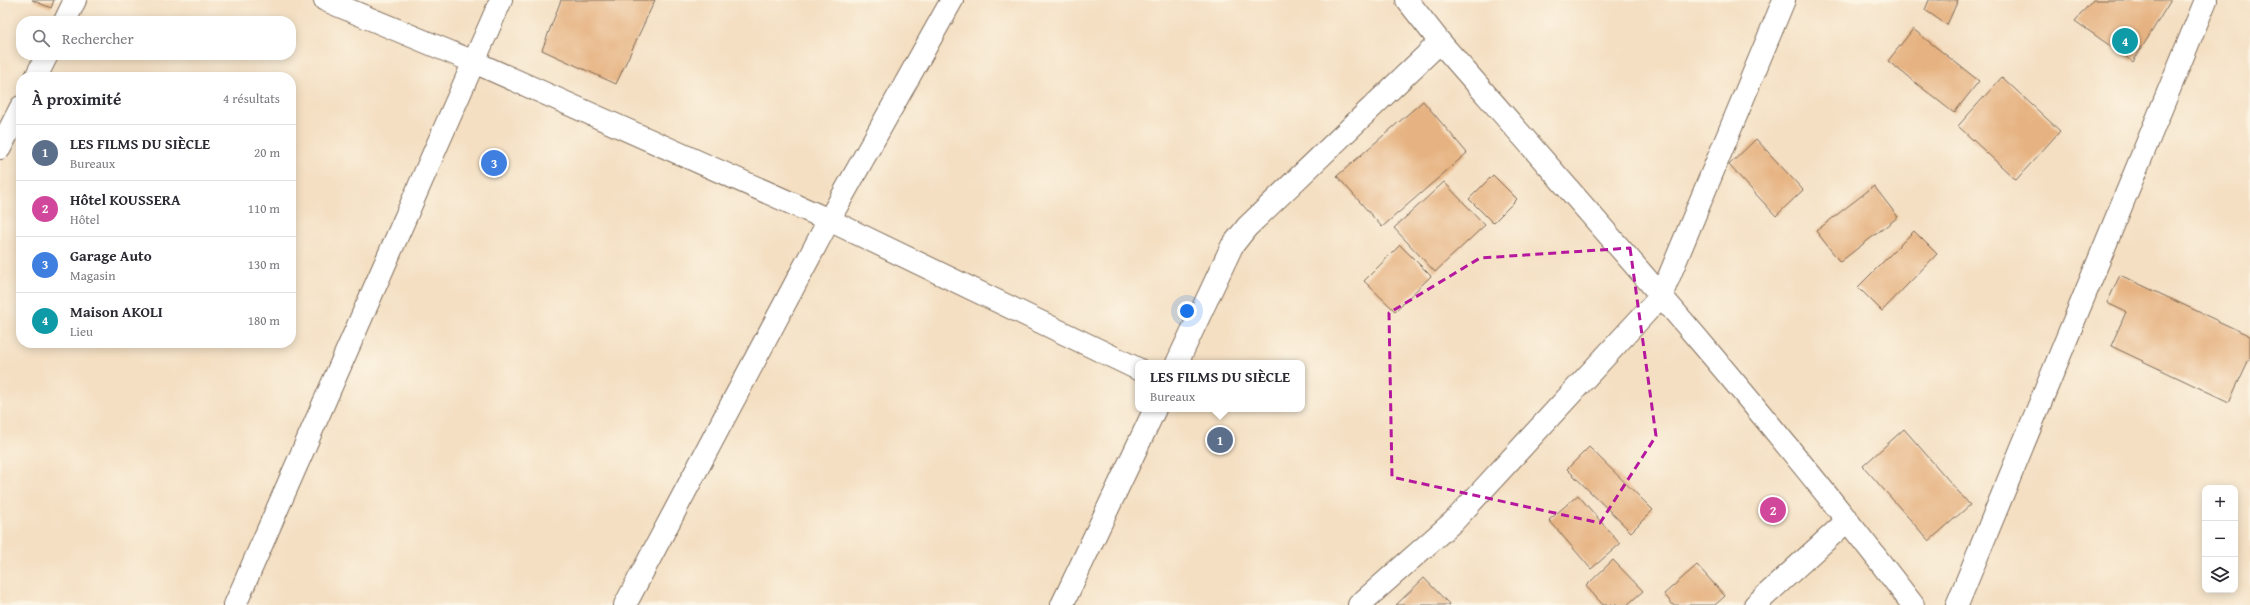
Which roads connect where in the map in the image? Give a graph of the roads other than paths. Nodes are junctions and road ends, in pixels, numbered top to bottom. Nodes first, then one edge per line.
1 (75, 0) edge
2 (325, 0) edge
3 (501, 0) edge
4 (952, 0) edge
5 (1407, 0) edge
6 (1784, 0) edge
7 (2206, 0) edge
8 (67, 16) edge
9 (1440, 42) junction
10 (44, 60) edge
11 (474, 62) junction
12 (38, 72) edge
13 (16, 117) edge
14 (0, 148) edge
15 (829, 220) junction
16 (1661, 296) junction
17 (1178, 360) edge
18 (1135, 368) edge
19 (1154, 412) edge
20 (1848, 520) junction
21 (235, 605) edge
22 (625, 605) edge
23 (1062, 605) edge
24 (1359, 605) edge
25 (1755, 605) edge
26 (1912, 605) edge
27 (1957, 605) edge

1 - 8 street
2 - 11 street
3 - 11 street
4 - 15 street
5 - 9 street
6 - 16 street
7 - 27 street
9 - 16 street
9 - 17 street
10 - 12 street
11 - 15 street
11 - 21 street
13 - 14 street
15 - 18 street
15 - 22 street
16 - 20 street
16 - 24 street
19 - 23 street
20 - 25 street
20 - 26 street

